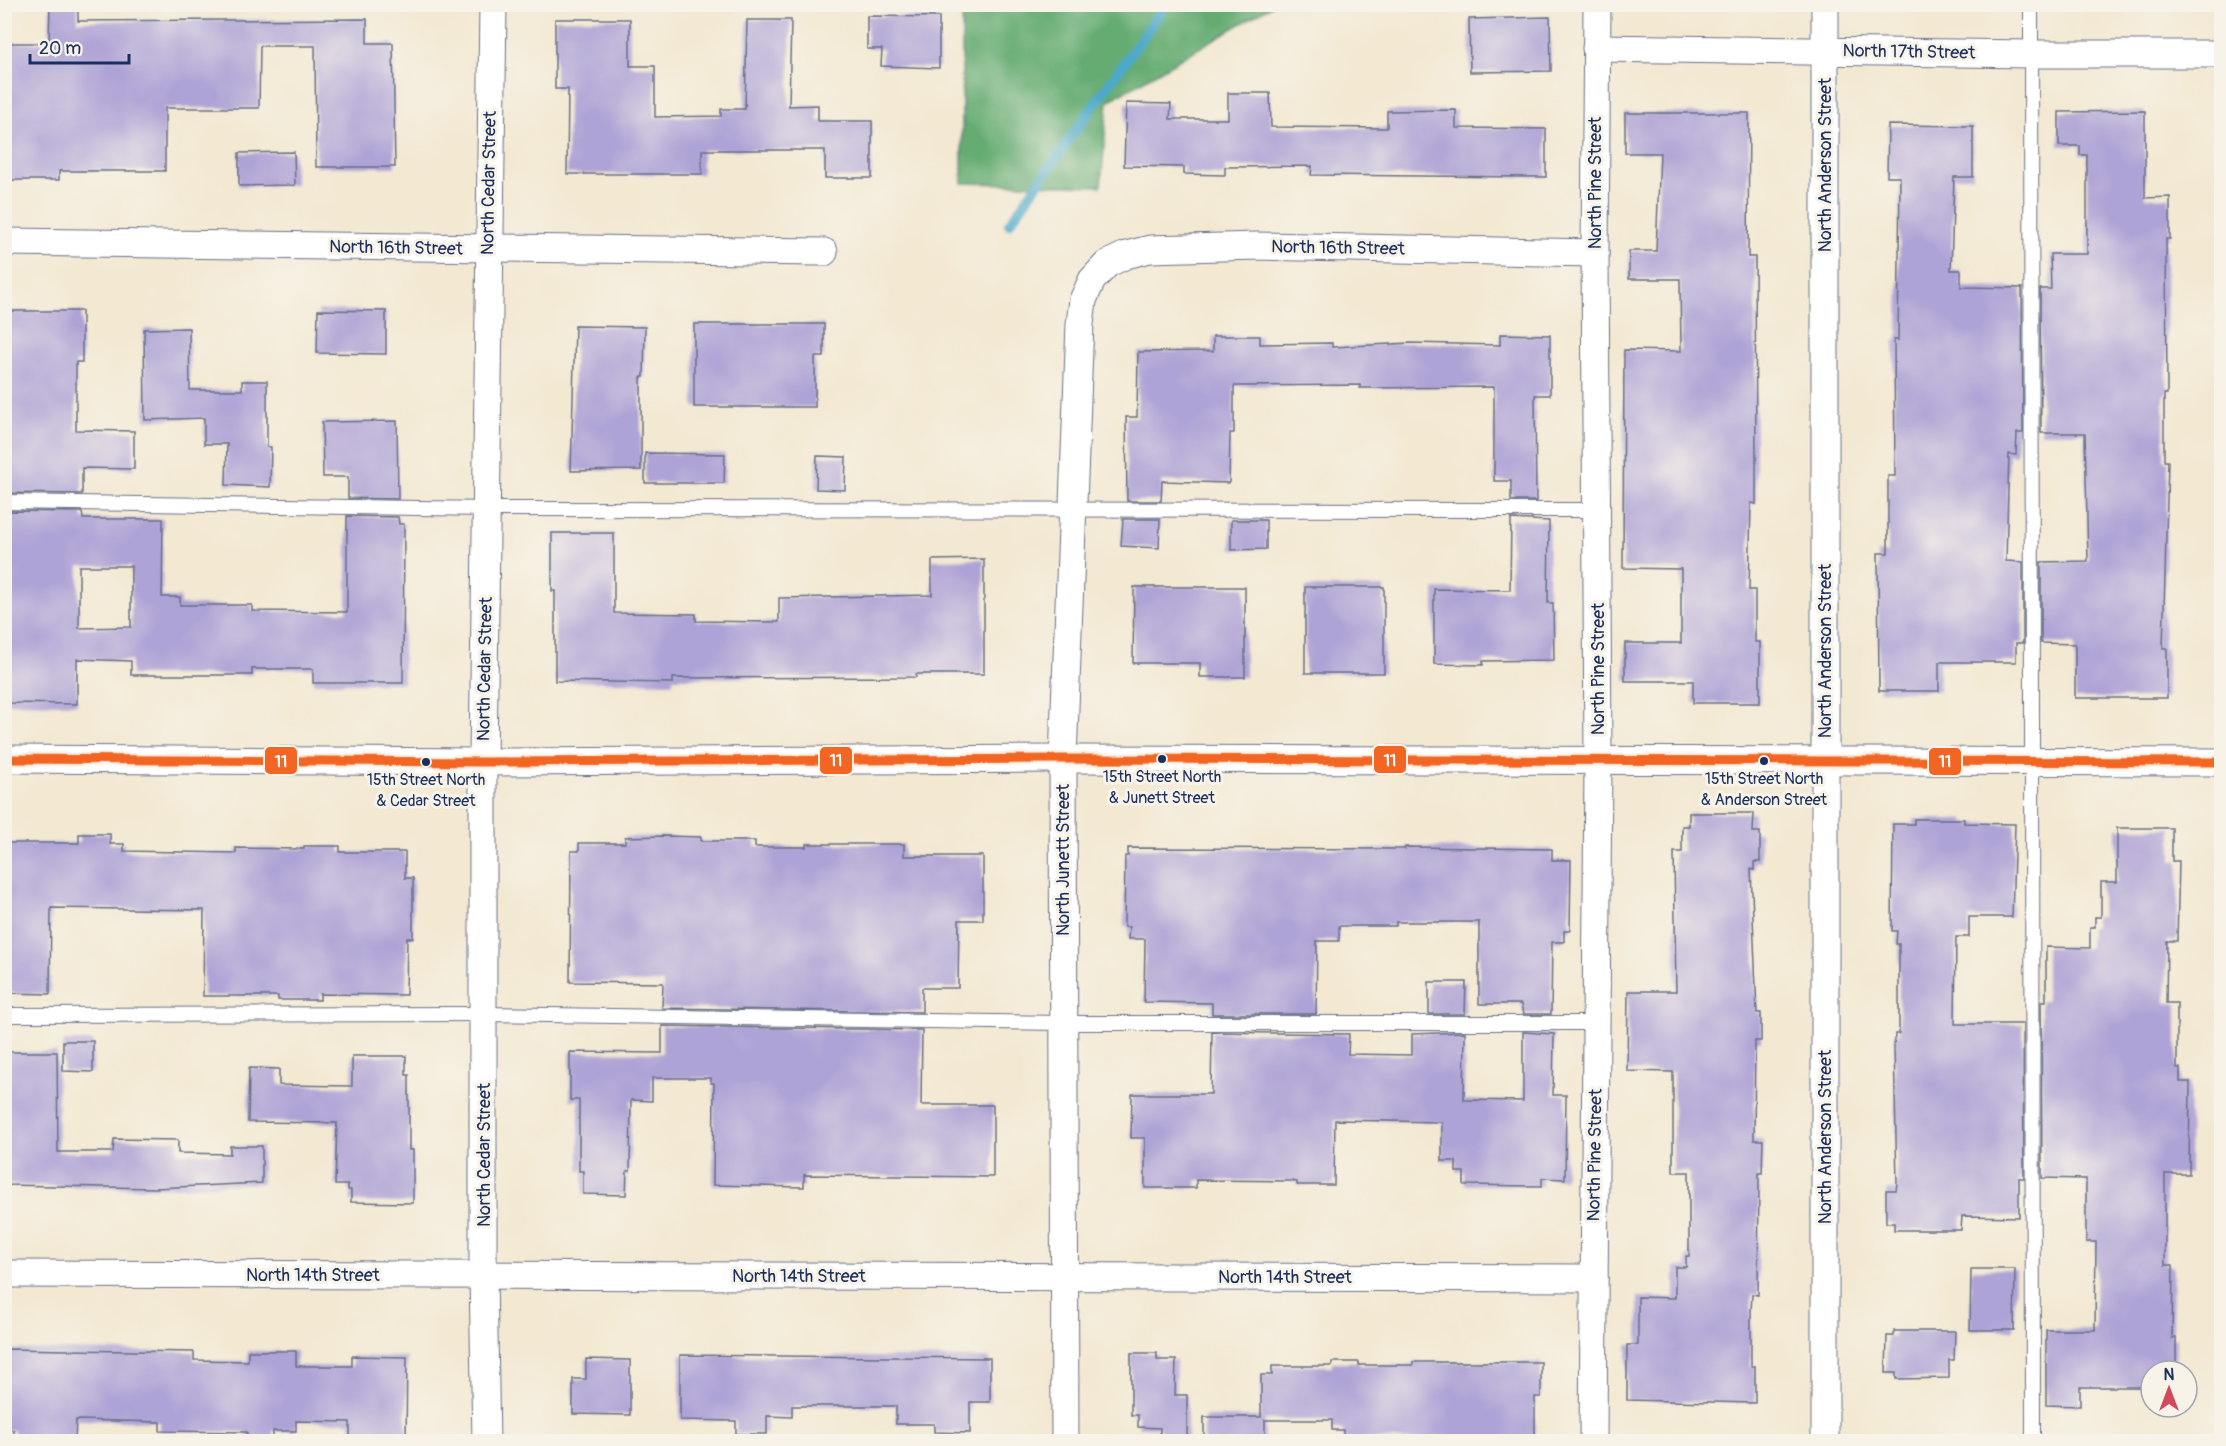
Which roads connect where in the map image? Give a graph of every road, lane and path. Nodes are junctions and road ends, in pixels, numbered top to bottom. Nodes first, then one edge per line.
1 (493, 4) edge
2 (1597, 4) edge
3 (1826, 4) edge
4 (2031, 4) edge
5 (1596, 48) junction
6 (1826, 51) junction
7 (2031, 54) junction
8 (2222, 54) edge
9 (4, 242) edge
10 (488, 250) junction
11 (824, 252) dead end
12 (1595, 253) junction
13 (1092, 280) joint
14 (4, 502) edge
15 (489, 509) junction
16 (1072, 510) junction
17 (1597, 510) junction
18 (4, 759) edge
19 (1063, 759) junction
20 (1598, 760) junction
21 (1825, 761) junction
22 (483, 762) junction
23 (2032, 762) junction
24 (2222, 762) edge
25 (485, 1014) junction
26 (4, 1015) edge
27 (1064, 1023) junction
28 (1596, 1023) junction
29 (4, 1274) edge
30 (483, 1276) junction
31 (1065, 1276) junction
32 (1594, 1278) junction
33 (486, 1442) edge
34 (1065, 1442) edge
35 (1593, 1442) edge
36 (1825, 1442) edge
37 (2033, 1442) edge

1 - 10 street, North Cedar Street
2 - 5 street, North Pine Street
3 - 6 street, North Anderson Street
4 - 7 lane
5 - 6 street, North 17th Street
5 - 12 street, North Pine Street
6 - 7 street, North 17th Street
6 - 21 street, North Anderson Street
7 - 8 street, North 17th Street
7 - 23 lane
9 - 10 street, North 16th Street
10 - 11 street, North 16th Street
10 - 15 street, North Cedar Street
12 - 13 street, North 16th Street
12 - 17 street, North Pine Street
13 - 16 street, North Junett Street
14 - 15 lane
15 - 16 lane
15 - 22 street, North Cedar Street
16 - 17 lane
16 - 19 street, North Junett Street
17 - 20 street, North Pine Street
18 - 22 street
19 - 20 street
19 - 22 street
19 - 27 street, North Junett Street
20 - 21 street
20 - 28 street, North Pine Street
21 - 23 street
21 - 36 street, North Anderson Street
22 - 25 street, North Cedar Street
23 - 24 street
23 - 37 lane
25 - 26 lane
25 - 27 lane
25 - 30 street, North Cedar Street
27 - 28 lane
27 - 31 street, North Junett Street
28 - 32 street, North Pine Street
29 - 30 street, North 14th Street
30 - 31 street, North 14th Street
30 - 33 street, North Cedar Street
31 - 32 street, North 14th Street
31 - 34 street, North Junett Street
32 - 35 street, North Pine Street

